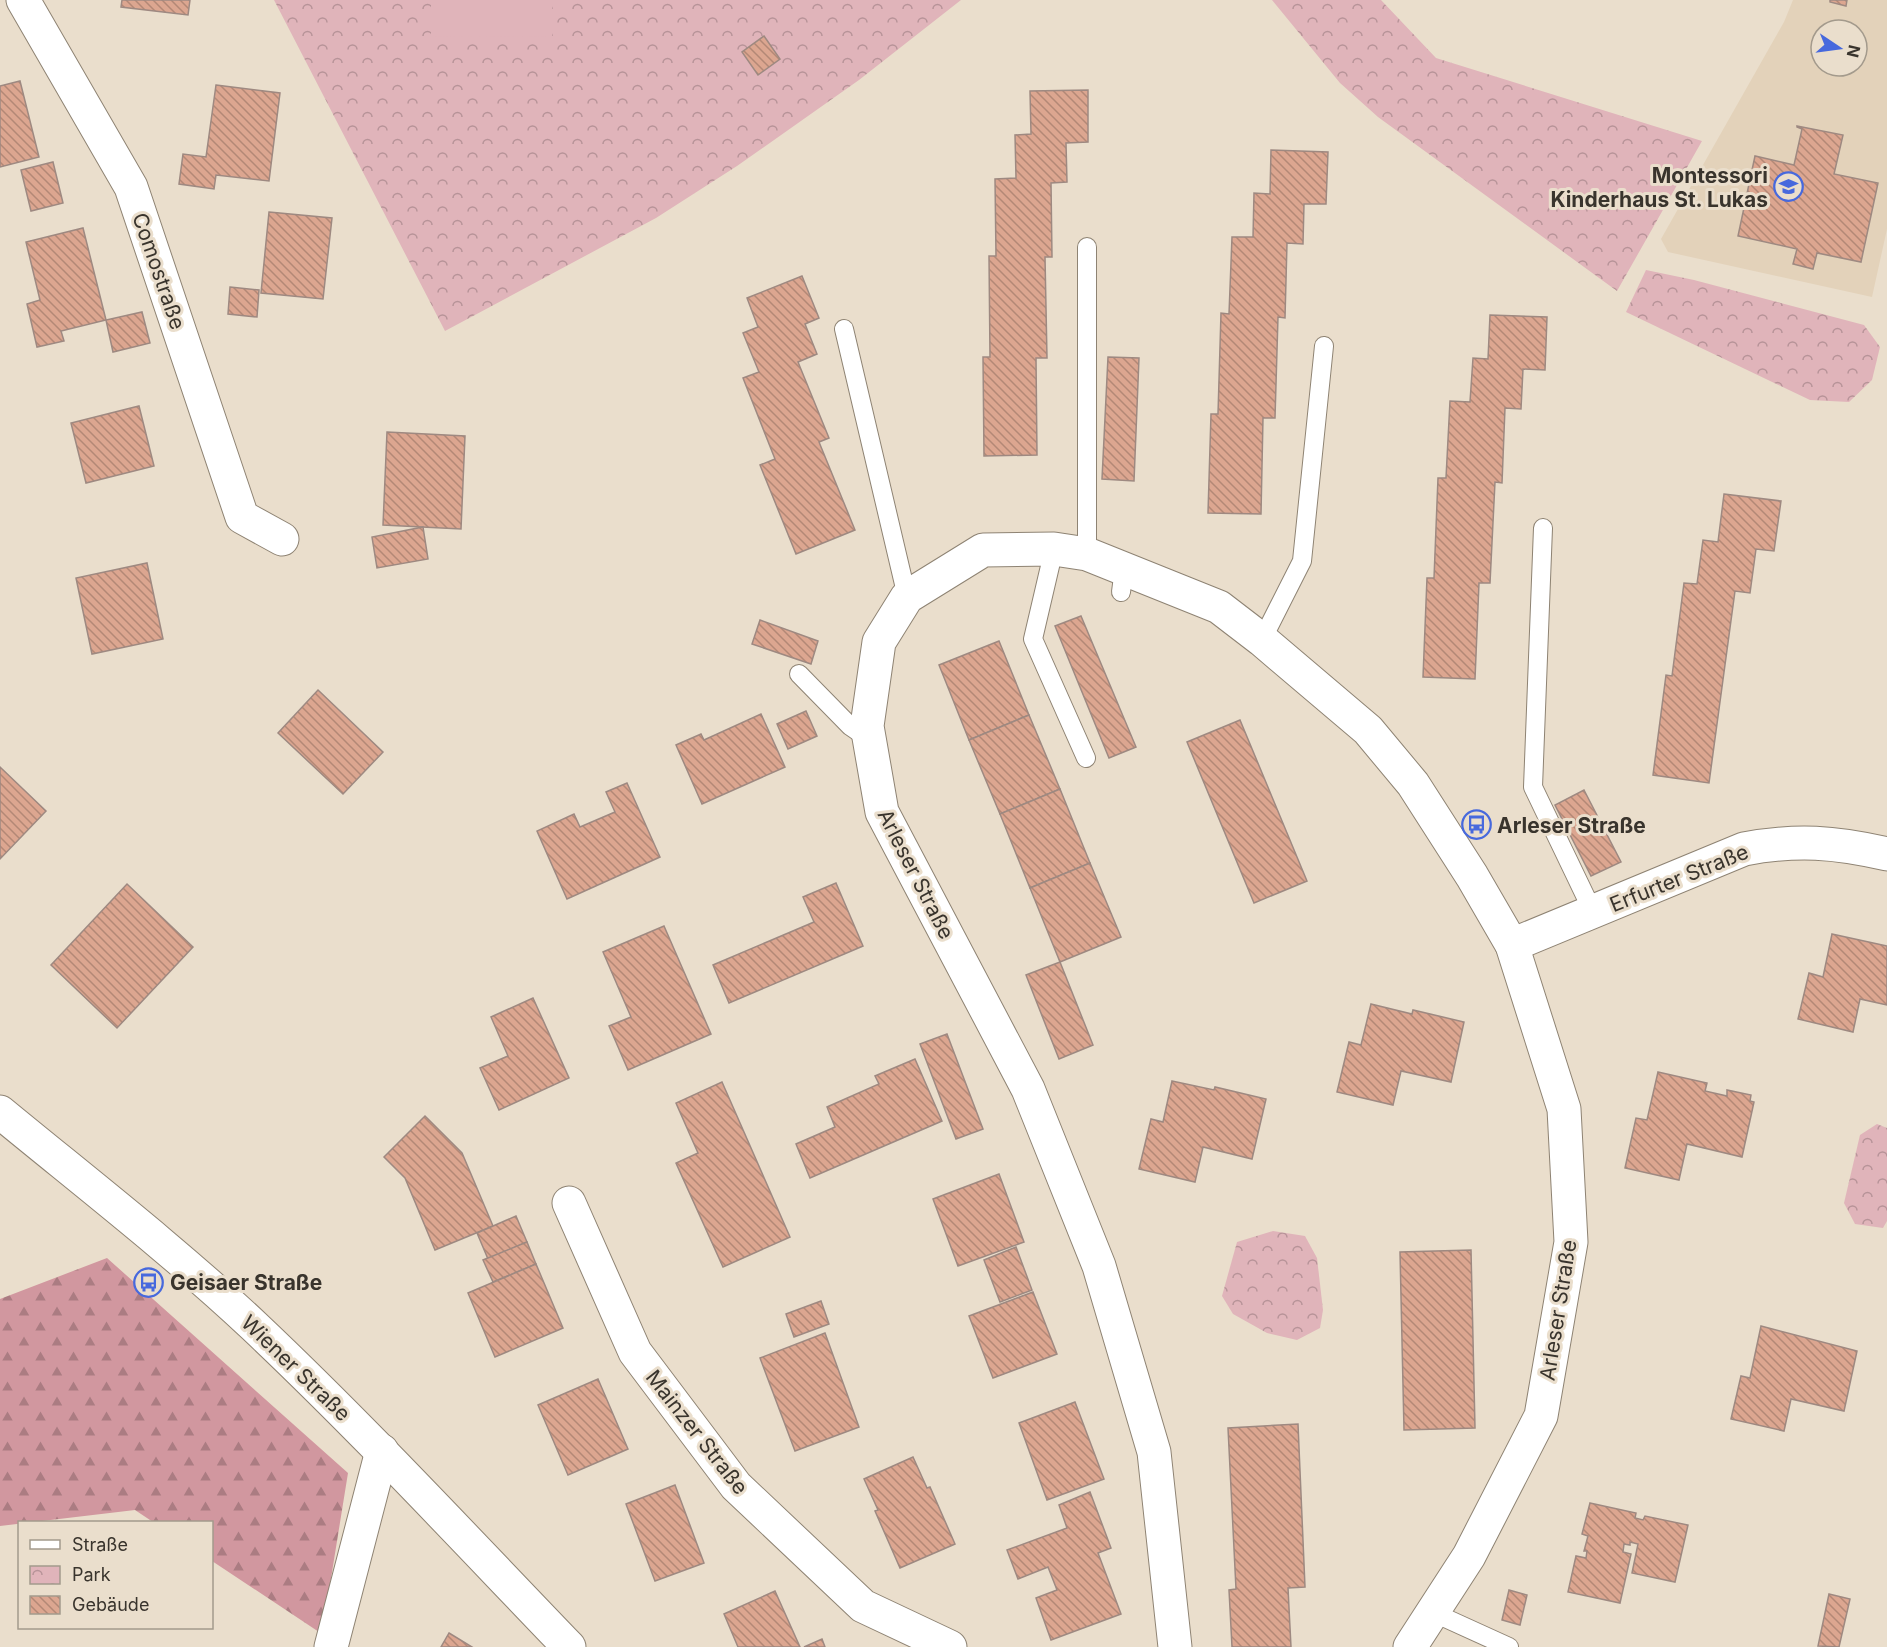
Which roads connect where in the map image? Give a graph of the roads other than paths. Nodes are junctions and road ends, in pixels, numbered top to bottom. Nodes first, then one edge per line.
1 (22, 0) edge
2 (1087, 247) dead end
3 (844, 329) dead end
4 (1324, 346) dead end
5 (1543, 528) dead end
6 (282, 539) dead end
7 (1054, 549) junction
8 (1087, 554) junction
9 (907, 597) junction
10 (1262, 640) junction
11 (800, 674) dead end
12 (869, 740) junction
13 (1086, 758) dead end
14 (1887, 854) edge
15 (1593, 912) junction
16 (1512, 945) junction
17 (0, 1112) edge
18 (569, 1203) dead end
19 (382, 1451) junction
20 (1432, 1612) junction
21 (331, 1647) edge
22 (569, 1647) edge
23 (950, 1647) edge
24 (1175, 1647) edge
25 (1410, 1647) edge
26 (1509, 1647) edge

1 - 6 street, Comostraße
2 - 8 lane
3 - 9 lane
4 - 10 lane
5 - 15 lane
7 - 8 street, Arleser Straße
7 - 9 street, Arleser Straße
7 - 13 lane
8 - 10 street, Arleser Straße
9 - 12 street, Arleser Straße
10 - 16 street, Arleser Straße
11 - 12 lane
12 - 24 street, Arleser Straße
14 - 15 street, Erfurter Straße
15 - 16 street, Erfurter Straße
16 - 20 street, Arleser Straße
17 - 19 street, Wiener Straße
18 - 23 street, Mainzer Straße
19 - 21 street
19 - 22 street, Wiener Straße
20 - 25 street, Arleser Straße
20 - 26 lane

